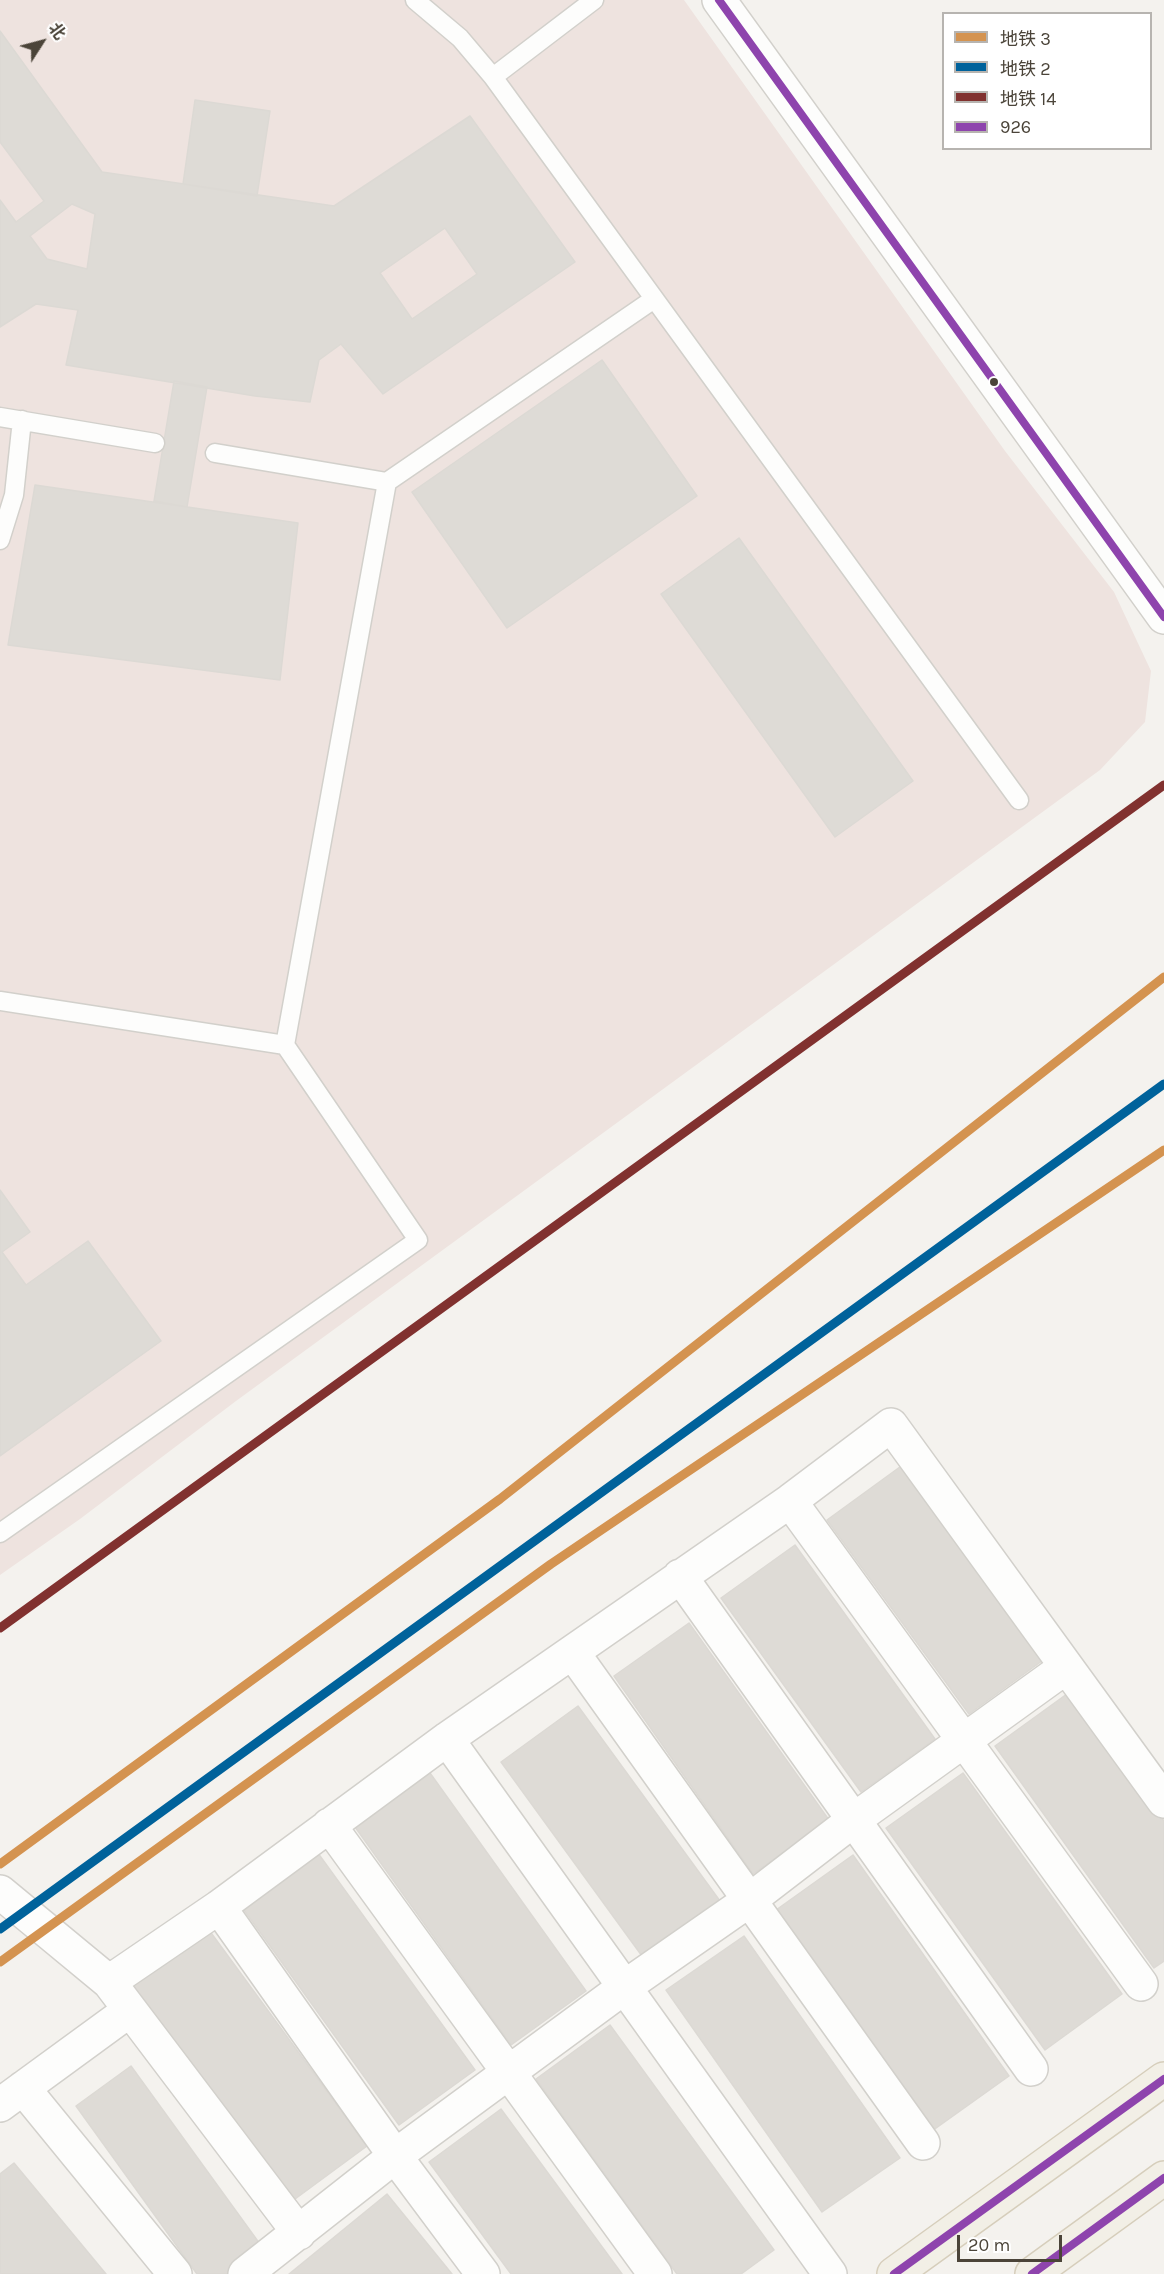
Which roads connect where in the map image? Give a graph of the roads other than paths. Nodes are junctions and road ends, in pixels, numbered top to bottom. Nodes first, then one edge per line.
1 (594, 0) edge
2 (720, 0) edge
3 (419, 1) edge
4 (493, 77) junction
5 (654, 299) junction
6 (0, 417) edge
7 (22, 420) junction
8 (155, 443) dead end
9 (215, 453) dead end
10 (387, 482) junction
11 (0, 540) edge
12 (1164, 618) edge
13 (1019, 800) dead end
14 (0, 1000) edge
15 (285, 1045) junction
16 (790, 1501) junction
17 (0, 1533) edge
18 (680, 1576) junction
19 (573, 1653) junction
20 (1066, 1667) junction
21 (447, 1739) junction
22 (964, 1741) junction
23 (1164, 1801) edge
24 (855, 1819) junction
25 (329, 1825) junction
26 (0, 1892) edge
27 (751, 1899) junction
28 (219, 1907) junction
29 (109, 1982) junction
30 (1141, 1984) dead end
31 (626, 1986) junction
32 (130, 2010) junction
33 (1031, 2069) dead end
34 (508, 2074) junction
35 (1164, 2079) edge
36 (11, 2097) edge
37 (923, 2143) dead end
38 (395, 2156) junction
39 (1164, 2178) edge
40 (299, 2233) junction
41 (175, 2274) edge
42 (246, 2274) edge
43 (483, 2274) edge
44 (655, 2274) edge
45 (830, 2274) edge
46 (894, 2274) edge
47 (1032, 2274) edge

1 - 4 lane
2 - 12 street
3 - 4 lane
4 - 5 lane
5 - 10 lane
5 - 13 lane
6 - 7 lane
7 - 8 lane
7 - 11 lane
9 - 10 lane
10 - 15 lane
14 - 15 lane
15 - 17 lane
16 - 18 street
16 - 20 street
16 - 22 street
18 - 19 street
18 - 24 street
19 - 21 street
19 - 27 street
20 - 22 street
20 - 23 street
21 - 25 street
21 - 31 street
22 - 24 street
22 - 30 street
24 - 27 street
24 - 33 street
25 - 28 street
25 - 34 street
26 - 29 street
27 - 31 street
27 - 37 street
28 - 29 street
28 - 38 street
29 - 32 street
31 - 34 street
31 - 45 street
32 - 36 street
32 - 40 street
34 - 38 street
34 - 44 street
35 - 46 main road
36 - 41 street
38 - 40 street
38 - 43 street
39 - 47 main road
40 - 42 street

